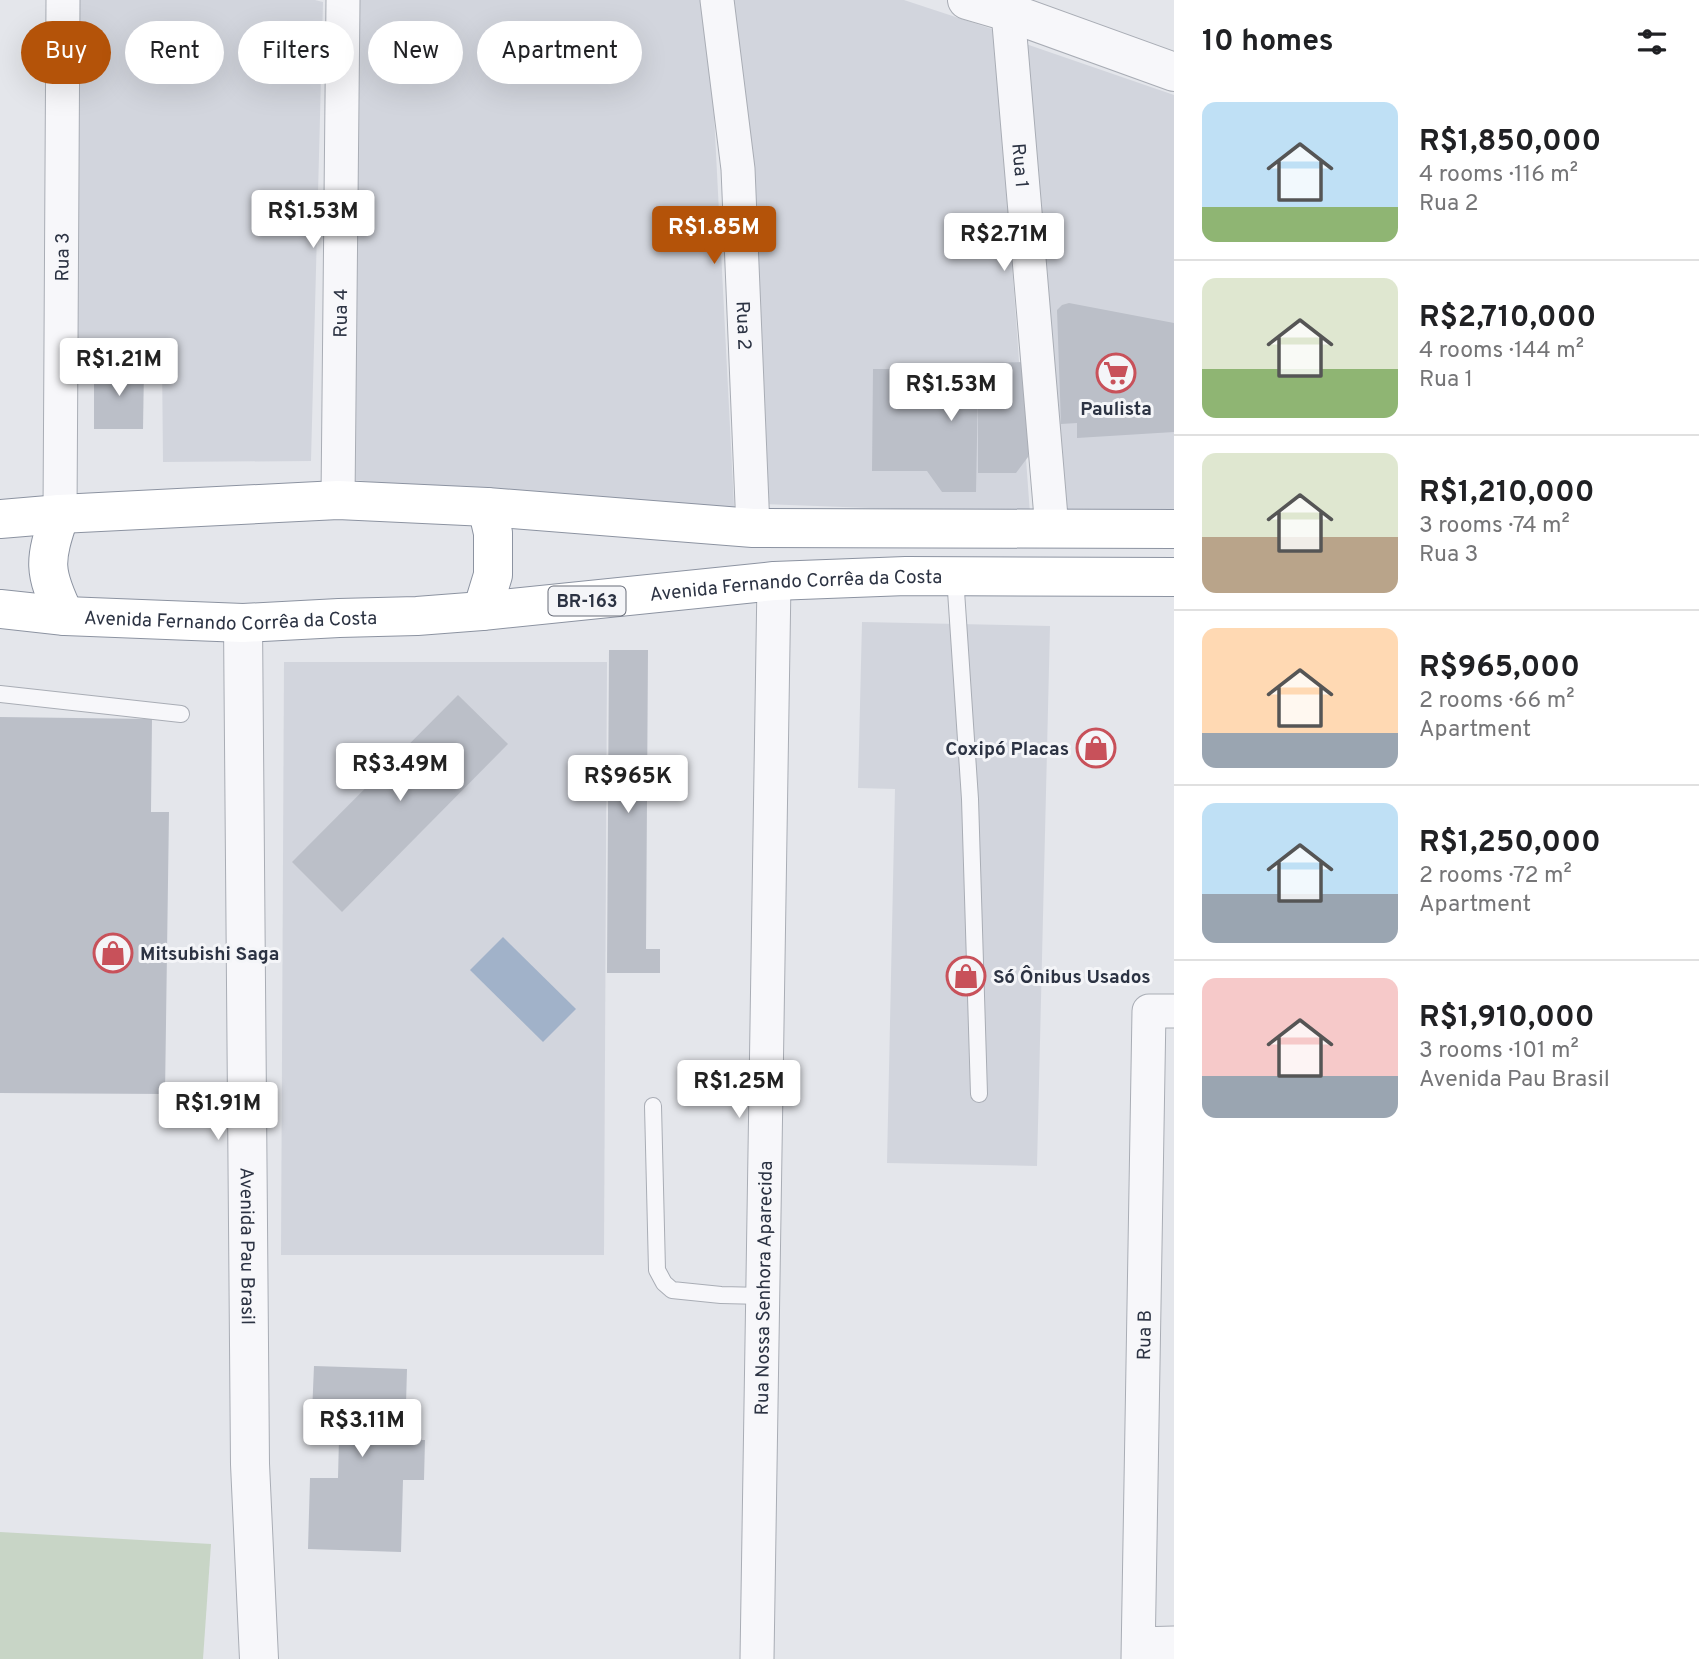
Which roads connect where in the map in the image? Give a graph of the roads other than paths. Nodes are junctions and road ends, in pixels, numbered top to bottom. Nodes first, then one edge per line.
1 (63, 0) edge
2 (343, 0) edge
3 (717, 0) edge
4 (967, 0) edge
5 (1008, 12) junction
6 (1174, 72) edge
7 (338, 500) junction
8 (487, 507) junction
9 (60, 514) junction
10 (0, 519) edge
11 (753, 528) junction
12 (1052, 529) junction
13 (1174, 529) edge
14 (955, 576) junction
15 (1174, 577) edge
16 (774, 581) junction
17 (0, 608) edge
18 (482, 611) junction
19 (65, 616) junction
20 (243, 623) junction
21 (0, 694) edge
22 (181, 714) dead end
23 (1162, 1011) edge
24 (979, 1094) dead end
25 (653, 1105) dead end
26 (763, 1296) junction
27 (1174, 1643) edge
28 (1139, 1652) edge
29 (259, 1659) edge
30 (757, 1659) edge

1 - 9 street, Rua 3
2 - 7 street, Rua 4
3 - 11 street, Rua 2
4 - 5 street
5 - 6 street
5 - 12 street, Rua 1
7 - 8 highway
7 - 9 highway
8 - 11 highway
8 - 18 highway
9 - 10 highway
9 - 19 highway
11 - 12 highway
12 - 13 highway
14 - 15 highway, Avenida Fernando Corrêa da Costa / BR-163
14 - 16 highway, Avenida Fernando Corrêa da Costa / BR-163
14 - 24 lane
16 - 18 highway, Avenida Fernando Corrêa da Costa / BR-163
16 - 26 street, Rua Nossa Senhora Aparecida
17 - 19 highway, Avenida Fernando Corrêa da Costa / BR-163
18 - 20 highway, Avenida Fernando Corrêa da Costa / BR-163
19 - 20 highway, Avenida Fernando Corrêa da Costa / BR-163
20 - 29 street, Avenida Pau Brasil
21 - 22 lane
23 - 28 street, Rua B
25 - 26 lane
26 - 30 street, Rua Nossa Senhora Aparecida
27 - 28 street

